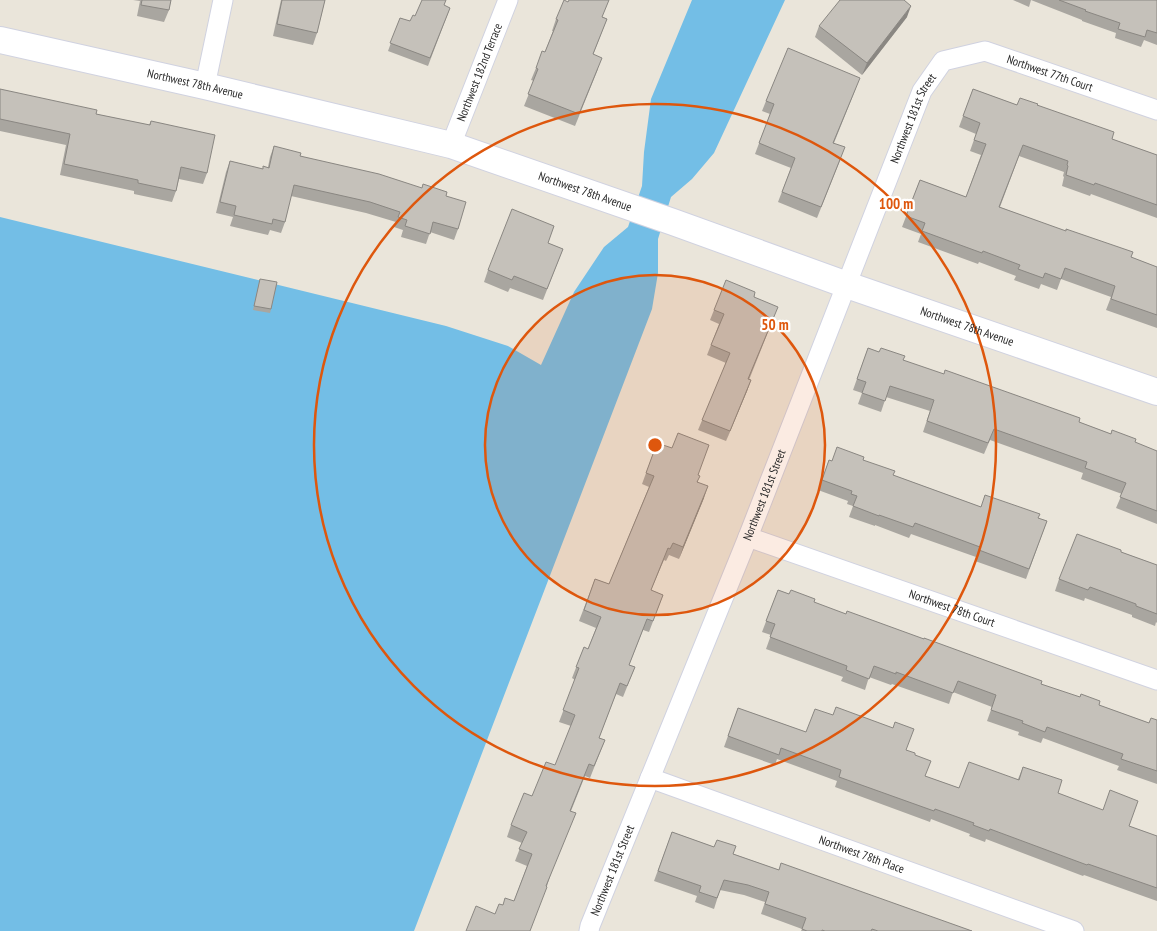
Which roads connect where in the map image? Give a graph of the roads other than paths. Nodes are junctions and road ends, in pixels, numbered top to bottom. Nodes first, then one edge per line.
1 (222, 0) edge
2 (508, 0) edge
3 (0, 40) edge
4 (943, 60) joint
5 (205, 86) junction
6 (1157, 110) edge
7 (450, 145) junction
8 (847, 285) junction
9 (1157, 392) edge
10 (748, 537) junction
11 (1157, 680) edge
12 (650, 778) junction
13 (589, 931) edge
14 (1074, 931) edge

1 - 5 street
2 - 7 street, Northwest 182nd Terrace
3 - 5 street, Northwest 78th Avenue
4 - 6 street, Northwest 77th Court
4 - 8 street, Northwest 181st Street
5 - 7 street, Northwest 78th Avenue
7 - 8 street, Northwest 78th Avenue
8 - 9 street, Northwest 78th Avenue
8 - 10 street, Northwest 181st Street
10 - 11 street, Northwest 78th Court
10 - 12 street, Northwest 181st Street
12 - 13 street, Northwest 181st Street
12 - 14 street, Northwest 78th Place

